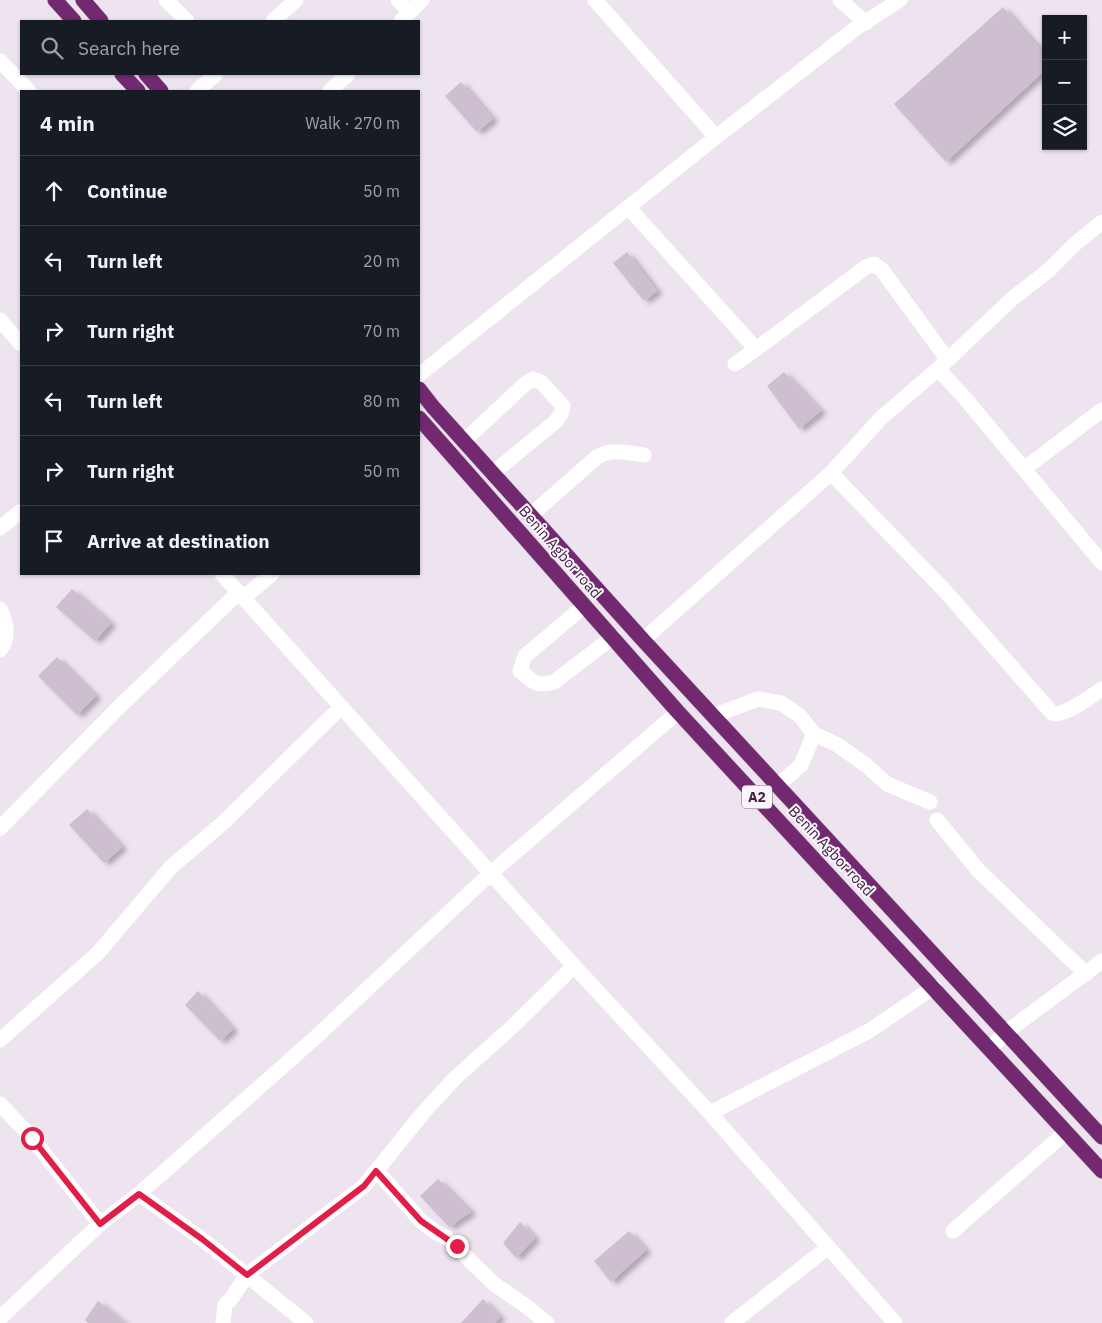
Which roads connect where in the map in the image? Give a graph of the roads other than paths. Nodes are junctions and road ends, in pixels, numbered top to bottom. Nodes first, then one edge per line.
1 (55, 0) edge
2 (83, 0) edge
3 (166, 0) edge
4 (296, 0) edge
5 (398, 0) edge
6 (422, 0) edge
7 (595, 0) edge
8 (840, 0) edge
9 (900, 0) edge
10 (405, 17) edge
11 (73, 20) edge
12 (100, 20) edge
13 (185, 20) edge
14 (274, 20) edge
15 (866, 22) junction
16 (0, 61) edge
17 (123, 75) edge
18 (147, 75) edge
19 (215, 75) edge
20 (347, 75) edge
21 (28, 90) edge
22 (137, 90) edge
23 (161, 90) edge
24 (197, 90) edge
25 (331, 90) edge
26 (716, 137) junction
27 (628, 207) junction
28 (1102, 222) edge
29 (0, 320) edge
30 (20, 343) edge
31 (756, 349) junction
32 (735, 364) dead end
33 (943, 364) junction
34 (420, 374) edge
35 (420, 389) edge
36 (1102, 410) edge
37 (420, 421) edge
38 (464, 441) junction
39 (644, 455) dead end
40 (1024, 469) junction
41 (493, 473) junction
42 (831, 473) junction
43 (20, 512) edge
44 (531, 515) junction
45 (0, 528) edge
46 (1102, 563) edge
47 (223, 575) edge
48 (271, 575) edge
49 (241, 596) junction
50 (584, 606) junction
51 (0, 609) edge
52 (613, 637) junction
53 (643, 640) junction
54 (0, 650) edge
55 (1102, 688) edge
56 (341, 707) junction
57 (678, 712) junction
58 (713, 716) junction
59 (814, 734) junction
60 (777, 786) junction
61 (930, 802) dead end
62 (938, 820) dead end
63 (0, 828) edge
64 (490, 873) junction
65 (1102, 960) edge
66 (574, 966) junction
67 (1086, 974) junction
68 (934, 987) junction
69 (1005, 1032) junction
70 (0, 1040) edge
71 (990, 1049) junction
72 (0, 1104) edge
73 (710, 1113) junction
74 (1066, 1132) junction
75 (1102, 1137) edge
76 (376, 1171) junction
77 (1102, 1171) edge
78 (139, 1194) junction
79 (100, 1224) junction
80 (953, 1231) dead end
81 (827, 1248) junction
82 (247, 1275) junction
83 (0, 1318) edge
84 (223, 1323) edge
85 (306, 1323) edge
86 (547, 1323) edge
87 (732, 1323) edge
88 (895, 1323) edge

1 - 11 highway
2 - 12 highway
3 - 13 street
4 - 14 street
5 - 10 street
6 - 10 street
7 - 26 street
8 - 15 street
9 - 15 street
15 - 26 street
16 - 21 street
17 - 22 highway
18 - 23 highway
19 - 24 street
20 - 25 street
26 - 27 street
27 - 31 street
27 - 34 street
28 - 33 street
29 - 30 street
31 - 32 street
31 - 33 street
33 - 40 street
33 - 42 street
35 - 38 highway, Benin Agbor road / A2
36 - 40 street
37 - 50 highway, Benin Agbor road / A2
38 - 41 highway, Benin Agbor road / A2
38 - 41 street
39 - 44 street
40 - 46 street
41 - 44 highway, Benin Agbor road / A2
42 - 53 street
42 - 55 street
43 - 45 street
44 - 53 highway, Benin Agbor road / A2
47 - 49 street
48 - 49 street
49 - 56 street
49 - 63 street
50 - 52 highway, Benin Agbor road / A2
50 - 52 street
51 - 54 street
52 - 57 highway, Benin Agbor road / A2
53 - 58 highway, Benin Agbor road / A2
56 - 64 street
56 - 70 street
57 - 64 street
57 - 68 highway, Benin Agbor road / A2
58 - 59 street
58 - 60 highway, Benin Agbor road / A2
59 - 60 street
59 - 61 street
60 - 69 highway, Benin Agbor road / A2
62 - 67 street
64 - 66 street
64 - 78 street
65 - 67 street
66 - 73 street
66 - 76 street
67 - 69 street
68 - 71 highway, Benin Agbor road / A2
68 - 73 street
69 - 71 street
69 - 75 highway, Benin Agbor road / A2
71 - 74 highway, Benin Agbor road / A2
72 - 79 street
73 - 81 street
74 - 77 highway, Benin Agbor road / A2
74 - 80 street
76 - 82 street
76 - 86 street
78 - 79 street
78 - 82 street
79 - 83 street
81 - 87 street
81 - 88 street
82 - 84 street
82 - 85 street

